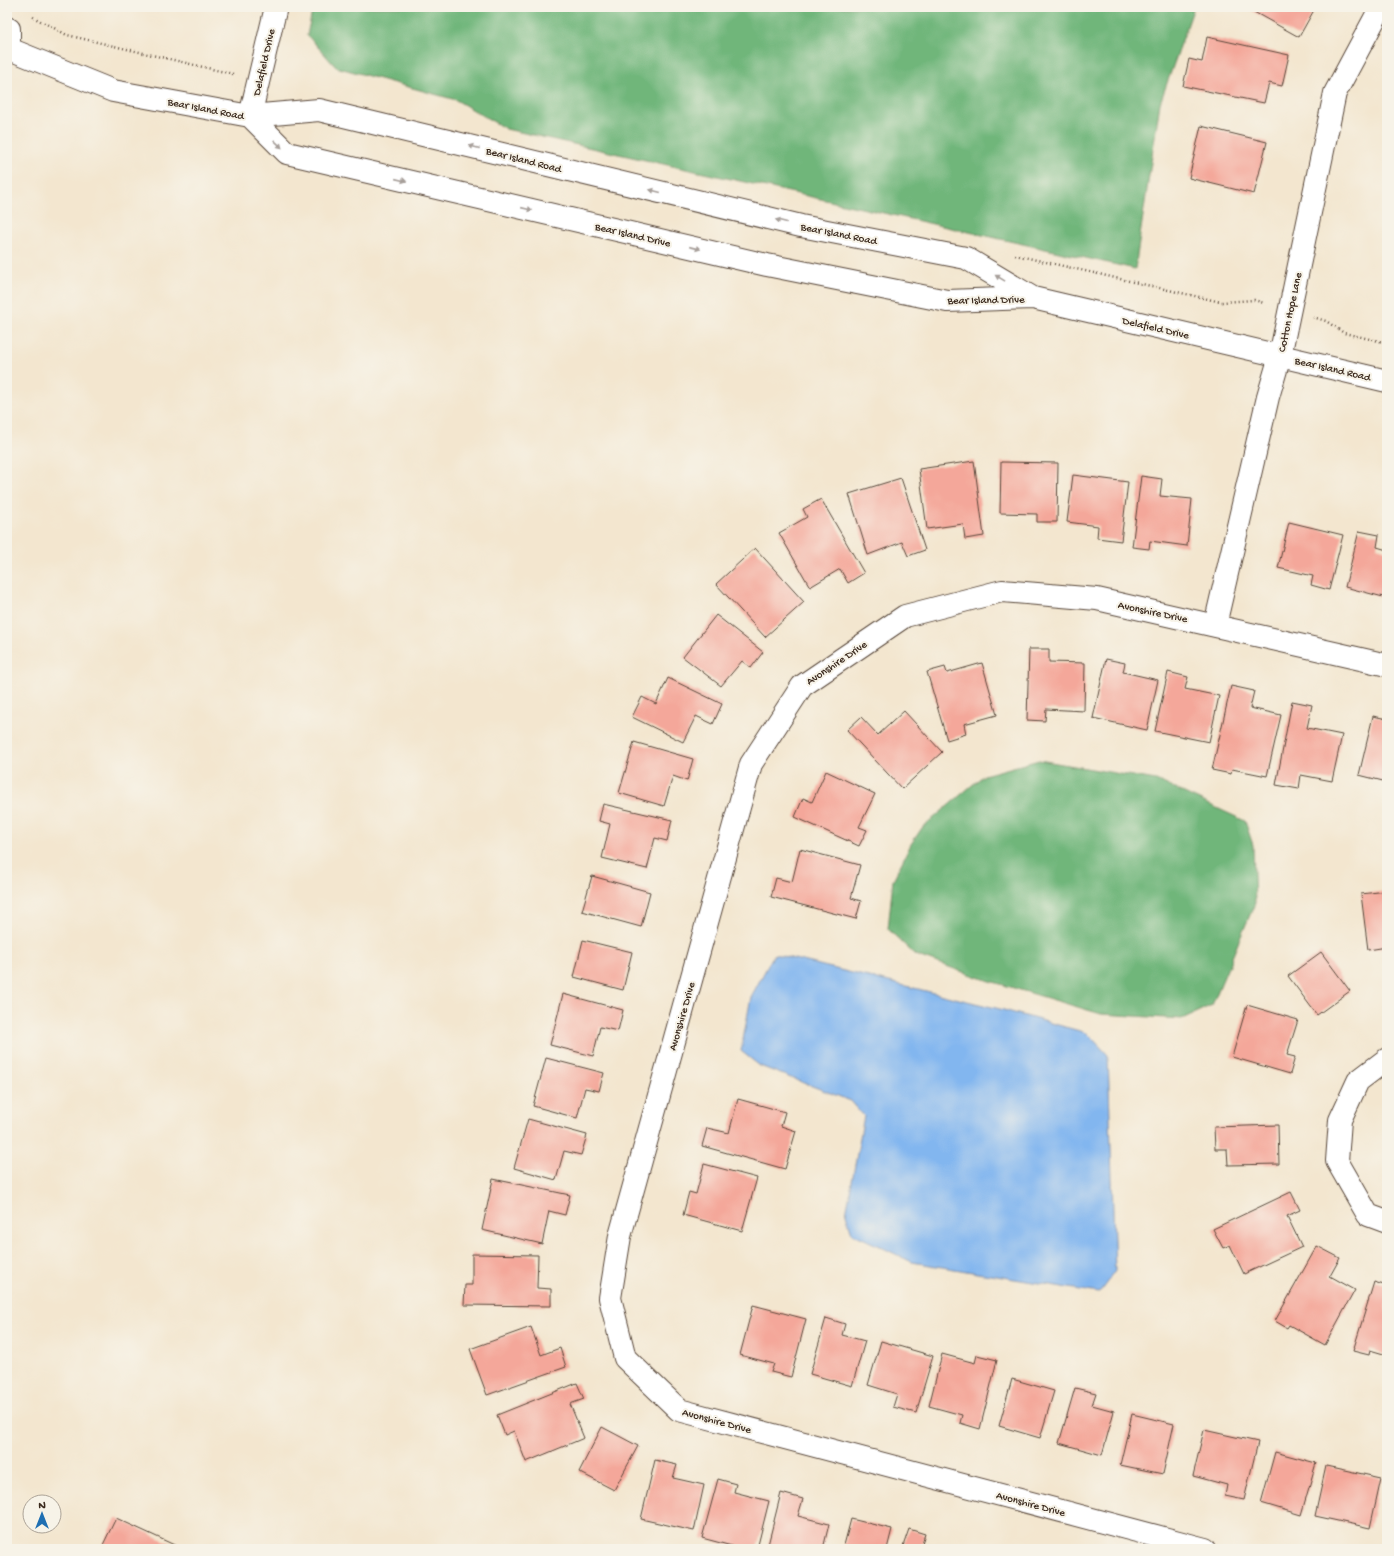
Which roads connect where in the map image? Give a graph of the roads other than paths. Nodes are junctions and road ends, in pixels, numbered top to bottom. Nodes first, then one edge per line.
1 (276, 7) edge
2 (1381, 7) edge
3 (8, 42) edge
4 (250, 116) junction
5 (1033, 298) junction
6 (1280, 356) junction
7 (1387, 381) edge
8 (1215, 625) junction
9 (1387, 665) edge
10 (1387, 1058) edge
11 (1387, 1222) edge
12 (1205, 1549) edge

1 - 4 street, Delafield Drive
2 - 6 street, Cotton Hope Lane
3 - 4 street, Bear Island Road
5 -> 4 street, Bear Island Road
4 -> 5 street, Bear Island Drive
5 - 6 street, Delafield Drive
6 - 7 street, Bear Island Road
6 - 8 street, Cotton Hope Lane
8 - 9 street, Avonshire Drive
8 - 12 street, Avonshire Drive
10 - 11 street

